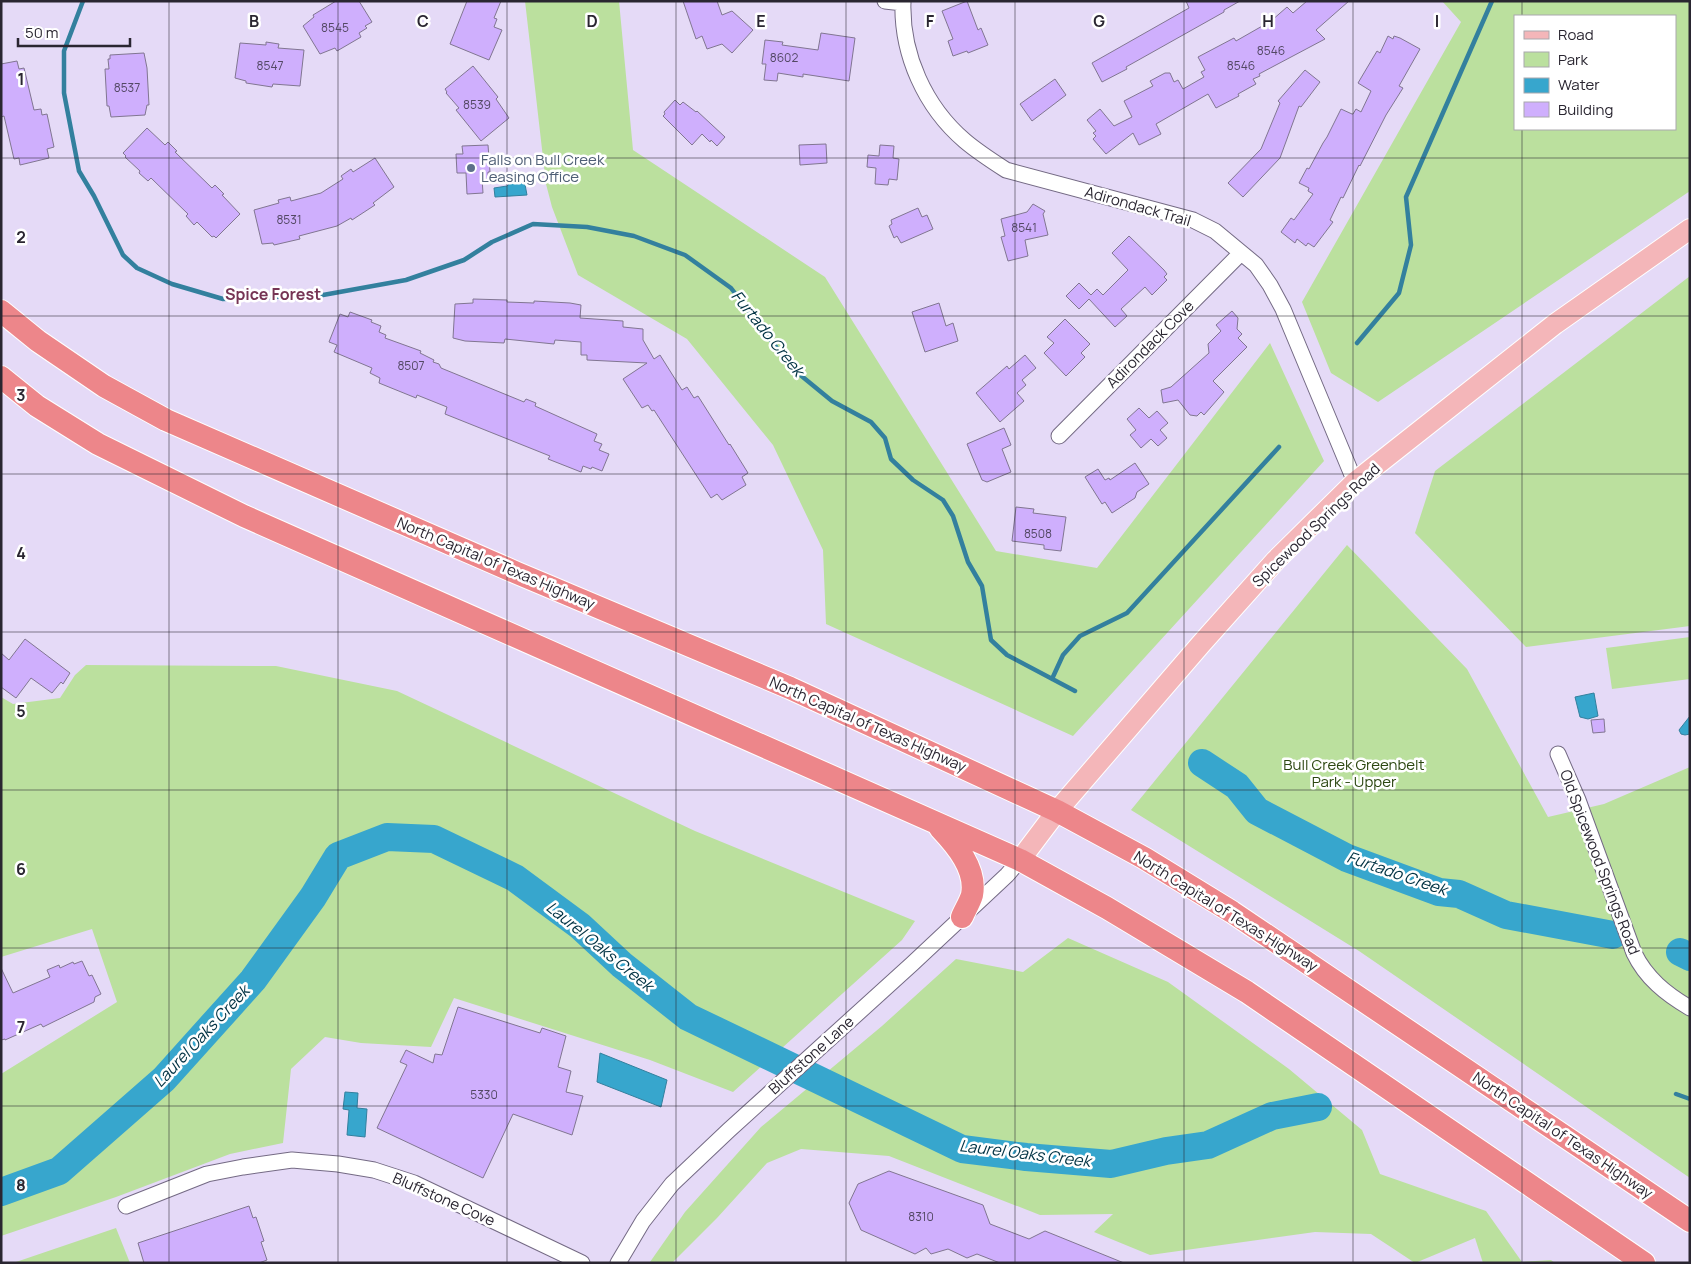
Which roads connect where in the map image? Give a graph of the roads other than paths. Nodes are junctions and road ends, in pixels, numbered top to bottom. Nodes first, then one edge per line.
1 (885, 1) edge
2 (903, 2) edge
3 (1690, 229) edge
4 (1241, 253) junction
5 (1, 311) edge
6 (1, 377) edge
7 (1059, 436) dead end
8 (1355, 482) junction
9 (1558, 754) dead end
10 (1057, 811) junction
11 (934, 822) junction
12 (1020, 860) junction
13 (962, 917) junction
14 (1690, 1008) edge
15 (126, 1206) dead end
16 (1690, 1221) edge
17 (582, 1263) edge
18 (618, 1263) edge
19 (1644, 1263) edge

1 - 2 street
2 - 4 street, Adirondack Trail
3 - 8 main road, Spicewood Springs Road
4 - 7 street, Adirondack Cove
4 - 8 street, Adirondack Trail
5 - 10 highway, North Capital of Texas Highway
6 - 11 highway
8 - 10 main road, Spicewood Springs Road
9 - 14 street, Old Spicewood Springs Road
10 - 12 main road, Spicewood Springs Road
10 - 16 highway, North Capital of Texas Highway
11 - 12 highway
11 - 13 highway
12 - 13 street, Bluffstone Lane
12 - 19 highway
13 - 18 street, Bluffstone Lane
15 - 17 street, Bluffstone Cove

